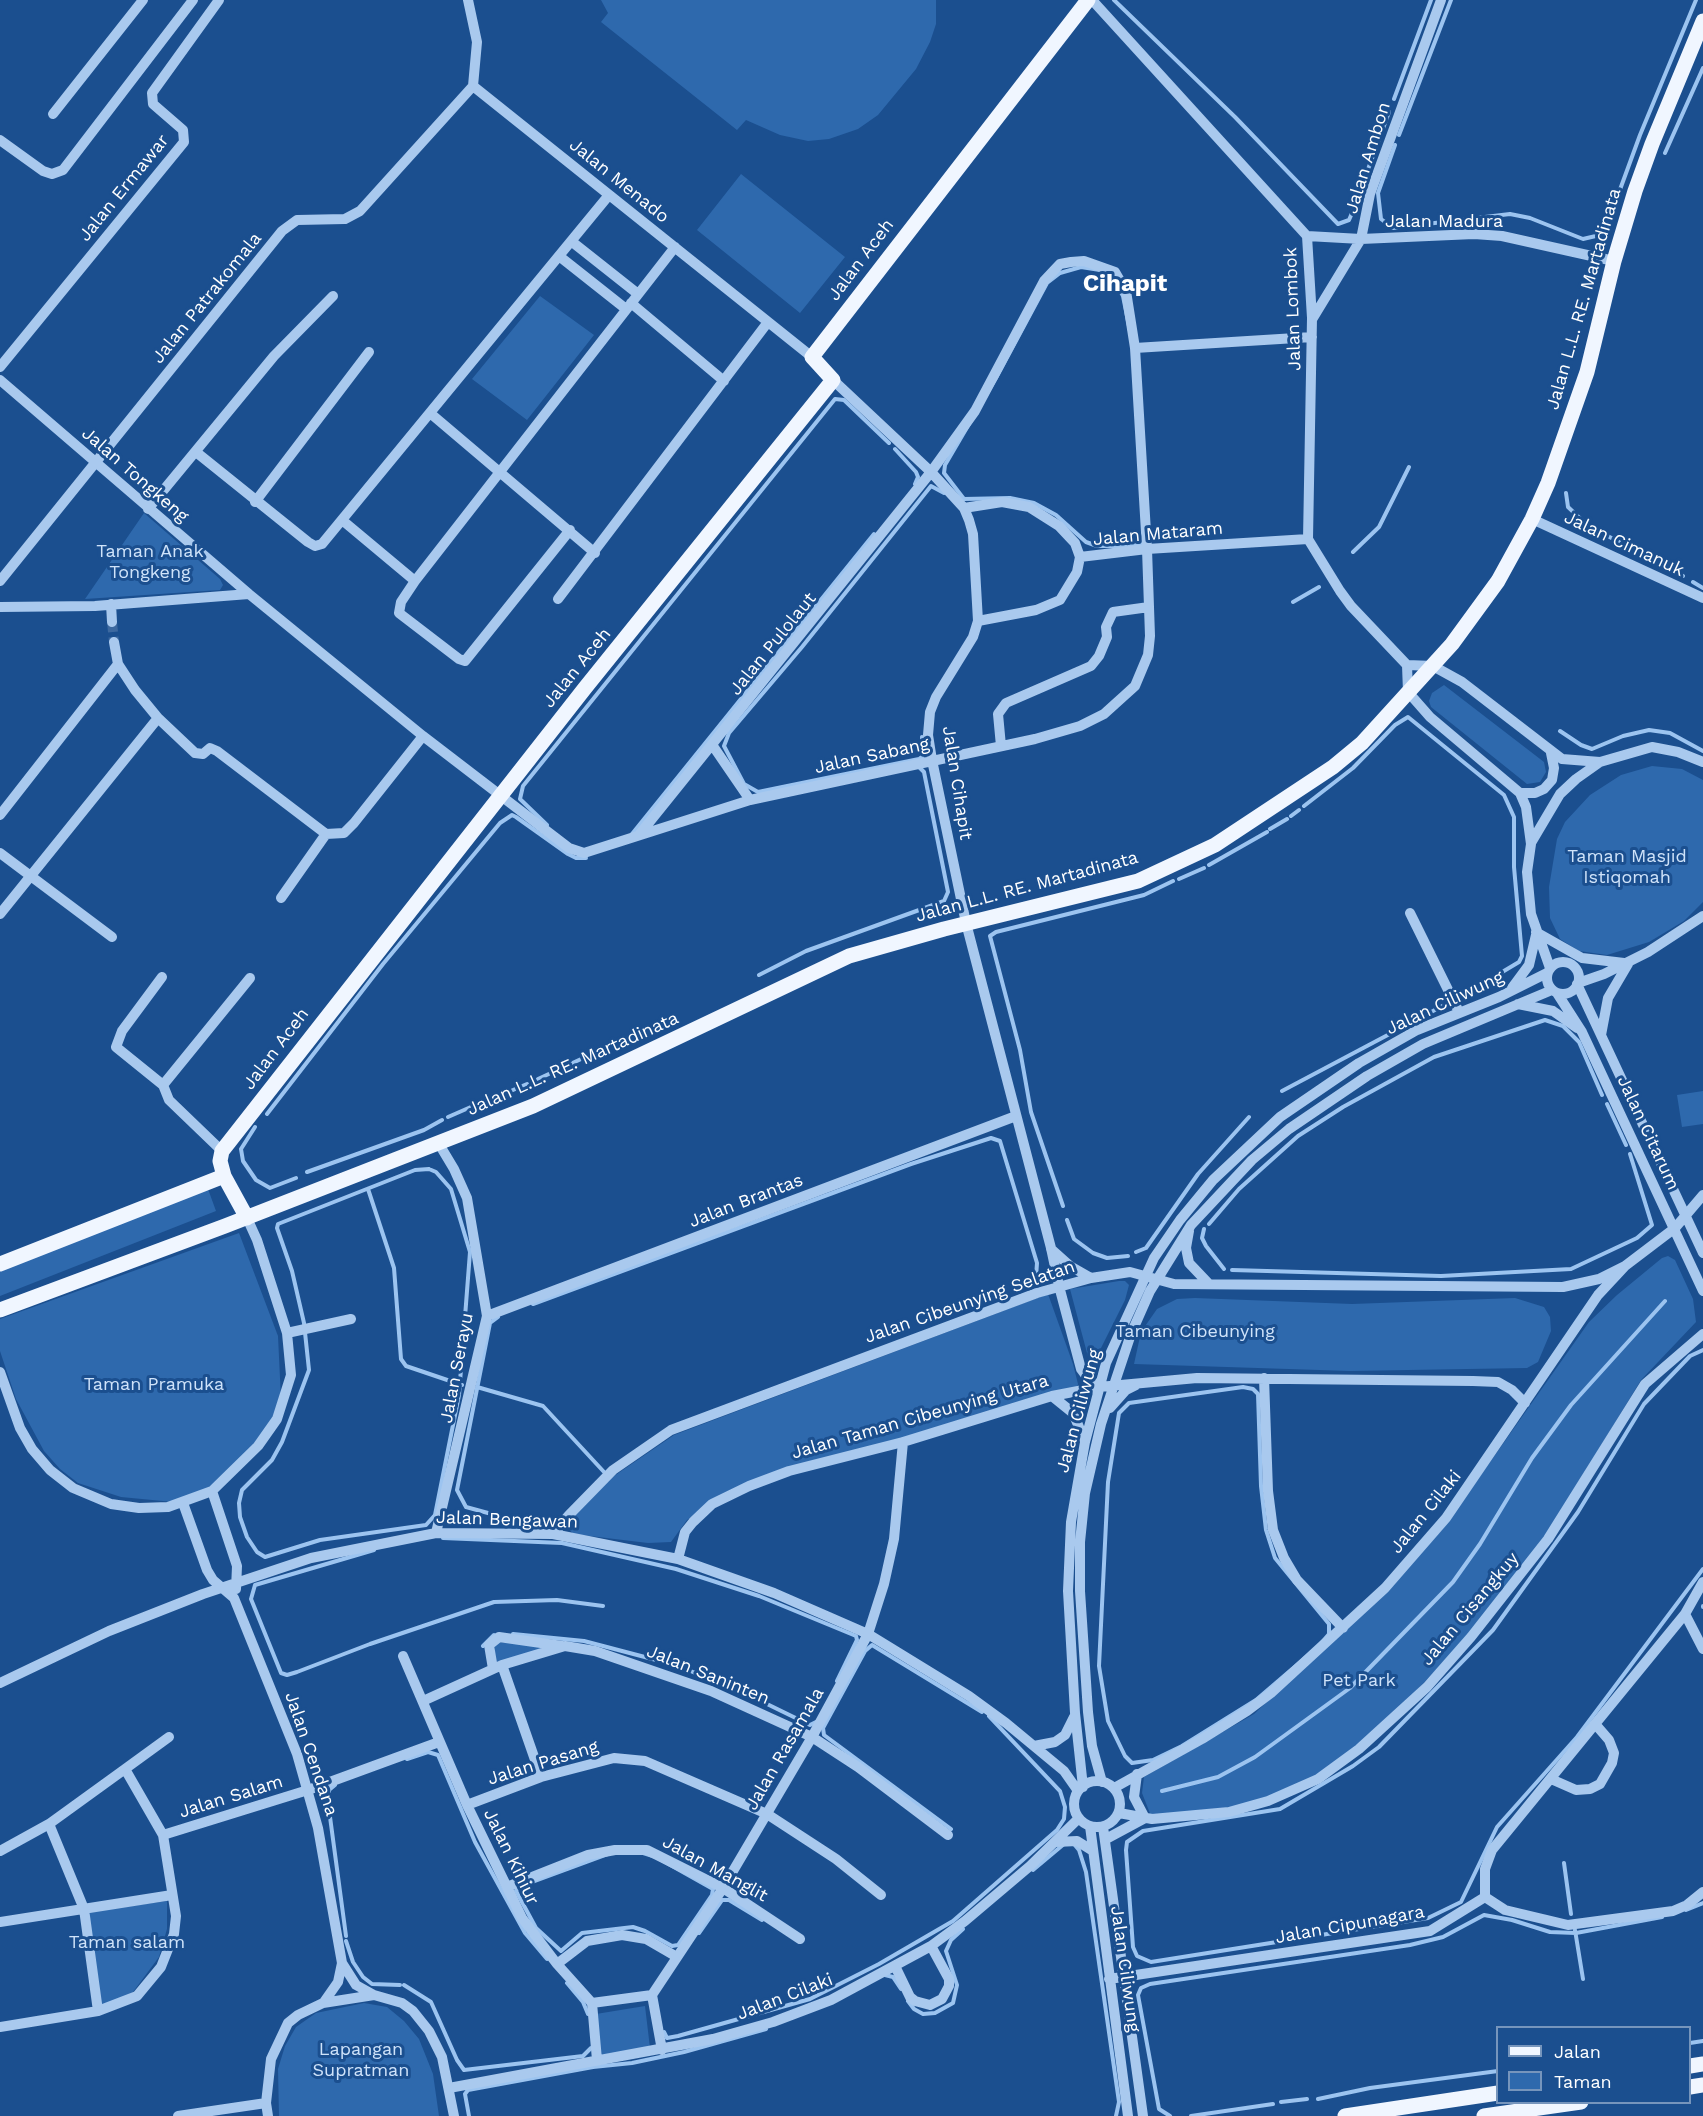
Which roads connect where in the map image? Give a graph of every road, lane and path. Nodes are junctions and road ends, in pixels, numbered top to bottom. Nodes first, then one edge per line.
1 (144, 0) edge
2 (193, 0) edge
3 (218, 0) edge
4 (468, 0) edge
5 (1088, 0) edge
6 (1092, 0) edge
7 (1441, 0) edge
8 (1703, 21) edge
9 (473, 86) junction
10 (54, 114) dead end
11 (0, 140) edge
12 (609, 195) junction
13 (1307, 236) junction
14 (571, 240) junction
15 (1361, 240) junction
16 (675, 248) junction
17 (559, 256) junction
18 (1614, 261) junction
19 (638, 294) junction
20 (333, 296) dead end
21 (628, 306) junction
22 (1312, 318) junction
23 (768, 322) junction
24 (1312, 337) junction
25 (1135, 348) junction
26 (369, 352) dead end
27 (812, 357) junction
28 (0, 367) edge
29 (0, 380) edge
30 (833, 380) junction
31 (724, 381) junction
32 (430, 413) junction
33 (196, 452) junction
34 (96, 463) junction
35 (500, 472) junction
36 (931, 472) junction
37 (255, 502) junction
38 (964, 508) junction
39 (148, 509) junction
40 (1532, 519) junction
41 (342, 520) junction
42 (570, 530) junction
43 (1308, 539) junction
44 (1147, 549) junction
45 (595, 553) junction
46 (1080, 557) junction
47 (2, 578) edge
48 (415, 580) junction
49 (249, 594) junction
50 (1703, 598) edge
51 (558, 599) dead end
52 (111, 604) junction
53 (0, 607) edge
54 (1149, 607) junction
55 (978, 621) junction
56 (112, 622) tunnel mouth
57 (114, 642) tunnel mouth
58 (118, 664) junction
59 (1407, 665) junction
60 (1433, 666) junction
61 (1408, 692) junction
62 (158, 718) junction
63 (423, 736) junction
64 (713, 746) junction
65 (1001, 747) junction
66 (1551, 753) junction
67 (932, 760) junction
68 (1600, 762) junction
69 (1703, 762) edge
70 (1520, 793) junction
71 (500, 797) junction
72 (750, 800) junction
73 (0, 815) edge
74 (326, 834) junction
75 (639, 835) junction
76 (1531, 844) junction
77 (0, 853) edge
78 (31, 876) junction
79 (281, 898) dead end
80 (1410, 913) dead end
81 (0, 914) edge
82 (1703, 916) edge
83 (966, 923) junction
84 (1536, 932) junction
85 (112, 937) dead end
86 (1627, 962) junction
87 (1548, 971) junction
88 (162, 977) dead end
89 (250, 978) dead end
90 (1578, 984) junction
91 (1508, 992) junction
92 (1554, 992) junction
93 (1518, 1004) junction
94 (1459, 1012) junction
95 (1582, 1032) junction
96 (1601, 1035) junction
97 (1359, 1063) junction
98 (1366, 1077) junction
99 (163, 1086) junction
100 (1016, 1116) junction
101 (439, 1144) junction
102 (222, 1151) junction
103 (224, 1176) junction
104 (1703, 1195) edge
105 (1687, 1216) junction
106 (247, 1218) junction
107 (1191, 1225) junction
108 (1675, 1228) junction
109 (1051, 1248) junction
110 (1703, 1253) edge
111 (0, 1264) edge
112 (1625, 1266) junction
113 (1145, 1275) junction
114 (1091, 1278) junction
115 (1157, 1280) junction
116 (1208, 1283) junction
117 (1059, 1286) junction
118 (1703, 1291) edge
119 (0, 1310) edge
120 (487, 1316) junction
121 (351, 1319) dead end
122 (287, 1333) junction
123 (1703, 1334) edge
124 (0, 1372) edge
125 (1264, 1378) junction
126 (1139, 1383) junction
127 (1114, 1386) junction
128 (1099, 1387) junction
129 (1052, 1396) junction
130 (1525, 1403) junction
131 (1101, 1424) junction
132 (903, 1442) junction
133 (1085, 1443) junction
134 (212, 1491) junction
135 (183, 1503) junction
136 (436, 1533) junction
137 (553, 1534) junction
138 (678, 1559) junction
139 (1703, 1582) edge
140 (238, 1583) junction
141 (221, 1588) junction
142 (1068, 1591) junction
143 (1080, 1592) junction
144 (234, 1598) junction
145 (1685, 1614) junction
146 (1343, 1628) junction
147 (868, 1634) junction
148 (565, 1646) junction
149 (1703, 1649) edge
150 (403, 1656) dead end
151 (498, 1667) junction
152 (0, 1683) edge
153 (423, 1701) junction
154 (1075, 1713) junction
155 (1596, 1725) junction
156 (169, 1737) dead end
157 (812, 1737) junction
158 (439, 1742) junction
159 (1034, 1746) junction
160 (125, 1769) junction
161 (1137, 1774) junction
162 (541, 1777) junction
163 (1551, 1779) junction
164 (1102, 1782) junction
165 (1114, 1788) junction
166 (1081, 1789) junction
167 (308, 1790) junction
168 (467, 1805) junction
169 (1119, 1813) junction
170 (767, 1814) junction
171 (1079, 1818) junction
172 (1145, 1818) junction
173 (49, 1824) junction
174 (1090, 1826) junction
175 (1103, 1827) junction
176 (163, 1835) junction
177 (948, 1835) dead end
178 (1106, 1839) junction
179 (1056, 1842) junction
180 (0, 1851) edge
181 (1093, 1851) junction
182 (507, 1887) junction
183 (723, 1888) junction
184 (1703, 1892) edge
185 (881, 1894) dead end
186 (172, 1895) junction
187 (1485, 1898) junction
188 (84, 1909) junction
189 (0, 1922) edge
190 (800, 1939) dead end
191 (931, 1946) junction
192 (677, 1957) junction
193 (342, 1963) junction
194 (557, 1964) junction
195 (895, 1966) junction
196 (1125, 1977) junction
197 (1109, 1979) junction
198 (374, 1995) junction
199 (652, 1995) junction
200 (323, 2002) junction
201 (592, 2003) junction
202 (98, 2011) junction
203 (0, 2027) edge
204 (662, 2050) junction
205 (597, 2060) junction
206 (449, 2088) junction
207 (1496, 2093) edge
208 (266, 2103) junction
209 (1557, 2104) edge
210 (178, 2116) edge
211 (268, 2116) edge
212 (454, 2116) edge
213 (1128, 2116) edge
214 (1143, 2116) edge
215 (1345, 2116) edge
216 (1484, 2116) edge

1 - 10 street
2 - 11 street
3 - 28 street, Jalan Ermawar
4 - 9 street
5 - 27 main road, Jalan Aceh
6 - 13 street, Jalan Lombok
7 - 15 street, Jalan Ambon
8 - 18 main road, Jalan L.L. RE. Martadinata
9 - 12 street, Jalan Menado
9 - 34 street, Jalan Patrakomala
12 - 14 street
12 - 16 street, Jalan Menado
13 - 15 street, Jalan Madura
13 - 22 street, Jalan Lombok
14 - 17 street
14 - 19 street
15 - 18 street, Jalan Madura
15 - 22 street, Jalan Ambon
16 - 19 street
16 - 23 street, Jalan Menado
17 - 21 street
17 - 32 street
18 - 40 main road, Jalan L.L. RE. Martadinata
19 - 21 street
20 - 33 street
21 - 31 street
21 - 35 street
22 - 24 street, Jalan Lombok
23 - 27 street, Jalan Menado
23 - 31 street
24 - 25 street
24 - 43 street, Jalan Lombok
25 - 36 street, Jalan Pulolaut
25 - 44 street, Jalan Sabang
26 - 37 street
27 - 30 main road
29 - 34 street, Jalan Tongkeng
30 - 36 street, Jalan Cihapit
30 - 71 main road, Jalan Aceh
31 - 45 street
32 - 35 street
32 - 41 street
33 - 37 street
33 - 39 street
34 - 39 street, Jalan Tongkeng
34 - 47 street, Jalan Patrakomala
35 - 42 street
35 - 48 street
36 - 38 street, Jalan Cihapit
36 - 64 street, Jalan Pulolaut
37 - 41 street
38 - 46 street, Jalan Mataram
38 - 55 street, Jalan Cihapit
39 - 49 street, Jalan Tongkeng
40 - 50 street, Jalan Cimanuk
40 - 60 main road, Jalan L.L. RE. Martadinata
41 - 48 street
42 - 45 street
42 - 48 street
43 - 44 street, Jalan Mataram
43 - 59 street
44 - 46 street, Jalan Mataram
44 - 54 street, Jalan Sabang
45 - 51 street
46 - 55 street
49 - 52 street
49 - 63 street, Jalan Tongkeng
52 - 53 street
52 - 56 street
54 - 65 street, Jalan Sabang
54 - 65 street
55 - 67 street, Jalan Cihapit
57 - 58 street
58 - 62 street
58 - 73 street
59 - 60 street
59 - 61 street
60 - 61 main road, Jalan L.L. RE. Martadinata
60 - 66 street
61 - 70 street
61 - 83 main road, Jalan L.L. RE. Martadinata
62 - 74 street
62 - 78 street
63 - 71 street, Jalan Tongkeng
63 - 74 street
64 - 72 street
64 - 75 street, Jalan Pulolaut
65 - 67 street, Jalan Sabang
66 - 68 street
66 - 70 street
67 - 72 street, Jalan Sabang
67 - 83 street, Jalan Cihapit
68 - 69 street
68 - 76 street
70 - 76 street
71 - 75 street, Jalan Sabang
71 - 102 main road, Jalan Aceh
72 - 75 street, Jalan Sabang
74 - 79 street
76 - 84 street
77 - 78 street
78 - 81 street
78 - 85 street
80 - 94 street
82 - 86 street
83 - 100 street, Jalan Cihapit
83 - 101 main road, Jalan L.L. RE. Martadinata
84 - 86 street
84 - 87 street
84 - 91 street
86 - 90 street
86 - 96 street
87 - 90 street
87 - 91 street, Jalan Ciliwung
87 - 92 street
88 - 99 street
89 - 99 street
90 - 92 street
90 - 96 street, Jalan Citarum
91 - 94 street, Jalan Ciliwung
92 - 93 street, Jalan Ciliwung
92 - 95 street, Jalan Citarum
93 - 95 street
93 - 98 street, Jalan Ciliwung
94 - 97 street, Jalan Ciliwung
95 - 108 street, Jalan Citarum
96 - 105 street, Jalan Citarum
97 - 98 street
97 - 113 street, Jalan Ciliwung
98 - 107 street, Jalan Ciliwung
99 - 102 street
100 - 109 street, Jalan Cihapit
100 - 120 street, Jalan Brantas
101 - 106 main road, Jalan L.L. RE. Martadinata
101 - 120 street, Jalan Serayu
102 - 103 main road
103 - 106 main road
103 - 111 main road
104 - 105 street, Jalan Cilaki
105 - 108 street, Jalan Cilaki
105 - 110 street, Jalan Citarum
106 - 119 main road, Jalan L.L. RE. Martadinata
106 - 122 street
107 - 115 street, Jalan Ciliwung
107 - 116 street
108 - 112 street, Jalan Cilaki
108 - 118 street, Jalan Citarum
109 - 114 street
109 - 117 street, Jalan Cihapit
112 - 116 street, Jalan Cibeunying Selatan
112 - 130 street, Jalan Cilaki
113 - 114 street, Jalan Cibeunying Selatan
113 - 115 street, Jalan Cibeunying Selatan
113 - 128 street, Jalan Ciliwung
114 - 117 street, Jalan Cibeunying Selatan
115 - 116 street, Jalan Cibeunying Selatan
115 - 127 street, Jalan Ciliwung
117 - 128 street, Jalan Cihapit
117 - 137 street, Jalan Cibeunying Selatan
120 - 136 street, Jalan Serayu
121 - 122 street
122 - 134 street
123 - 172 street, Jalan Cisangkuy
124 - 135 street
125 - 126 street, Jalan Taman Cibeunying Utara
125 - 130 street, Jalan Taman Cibeunying Utara
125 - 146 street
126 - 127 street, Jalan Taman Cibeunying Utara
126 - 131 street
127 - 128 street, Jalan Taman Cibeunying Utara
127 - 131 street, Jalan Ciliwung
128 - 129 street, Jalan Taman Cibeunying Utara
128 - 133 street, Jalan Ciliwung
129 - 132 street, Jalan Taman Cibeunying Utara
129 - 133 street
130 - 146 street, Jalan Cilaki
131 - 143 street, Jalan Ciliwung
132 - 138 street, Jalan Taman Cibeunying Utara
132 - 147 street, Jalan Rasamala
133 - 142 street, Jalan Ciliwung
134 - 135 street
134 - 140 street
135 - 141 street
136 - 137 street, Jalan Bengawan
136 - 140 street, Jalan Bengawan
137 - 138 street, Jalan Bengawan
138 - 147 street, Jalan Bengawan
139 - 145 street
140 - 141 street, Jalan Bengawan
140 - 144 street
141 - 144 street
141 - 152 street, Jalan Bengawan
142 - 143 street
142 - 154 street, Jalan Ciliwung
143 - 164 street, Jalan Ciliwung
144 - 167 street, Jalan Cendana
145 - 149 street
145 - 155 street
146 - 161 street, Jalan Cilaki
147 - 157 street, Jalan Rasamala
147 - 159 street, Jalan Bengawan
148 - 151 street, Jalan Saninten
148 - 151 street, Jalan Saninten
148 - 157 street, Jalan Saninten
150 - 153 street, Jalan Kihiur
151 - 153 street, Jalan Saninten
151 - 162 street
153 - 158 street, Jalan Kihiur
154 - 159 street
154 - 166 street, Jalan Ciliwung
155 - 163 street
155 - 163 street
156 - 160 street
157 - 170 street, Jalan Rasamala
157 - 177 street, Jalan Saninten
158 - 167 street, Jalan Salam
158 - 168 street, Jalan Kihiur
159 - 166 street, Jalan Bengawan
160 - 173 street
160 - 176 street, Jalan Salam
161 - 165 street, Jalan Cilaki
161 - 172 street
162 - 168 street, Jalan Pasang
162 - 170 street, Jalan Pasang
163 - 187 street
164 - 165 street
164 - 166 street
165 - 169 street
166 - 171 street
167 - 176 street, Jalan Salam
167 - 193 street, Jalan Cendana
168 - 182 street, Jalan Kihiur
169 - 172 street, Jalan Cisangkuy
169 - 175 street
170 - 183 street, Jalan Rasamala
170 - 185 street, Jalan Pasang
171 - 174 street
171 - 179 street, Jalan Cilaki
172 - 178 street
173 - 180 street
173 - 188 street
174 - 175 street
174 - 181 street, Jalan Ciliwung
175 - 178 street, Jalan Ciliwung
176 - 186 street, Jalan Salam
178 - 196 street, Jalan Ciliwung
179 - 181 street
179 - 191 street, Jalan Cilaki
181 - 197 street, Jalan Ciliwung
182 - 183 street, Jalan Manglit
182 - 194 street, Jalan Kihiur
183 - 190 street, Jalan Manglit
183 - 192 street, Jalan Rasamala
184 - 187 street
186 - 188 street
186 - 202 street, Jalan Salam
187 - 196 street, Jalan Cipunagara
188 - 189 street
188 - 202 street
191 - 195 street, Jalan Cilaki
191 - 195 street
192 - 194 street
192 - 199 street, Jalan Rasamala
193 - 198 street, Jalan Cendana
193 - 200 street, Jalan Cendana
194 - 201 street, Jalan Kihiur
195 - 204 street, Jalan Cilaki
196 - 197 street, Jalan Cipunagara
196 - 214 street, Jalan Ciliwung
197 - 213 street, Jalan Ciliwung
198 - 200 street
198 - 206 street
199 - 201 street
199 - 204 street
200 - 208 street
201 - 205 street
202 - 203 street, Jalan Salam
204 - 205 street, Jalan Cilaki
205 - 206 street, Jalan Cilaki
206 - 212 street
207 - 215 main road
208 - 210 street
208 - 211 street
209 - 216 main road

